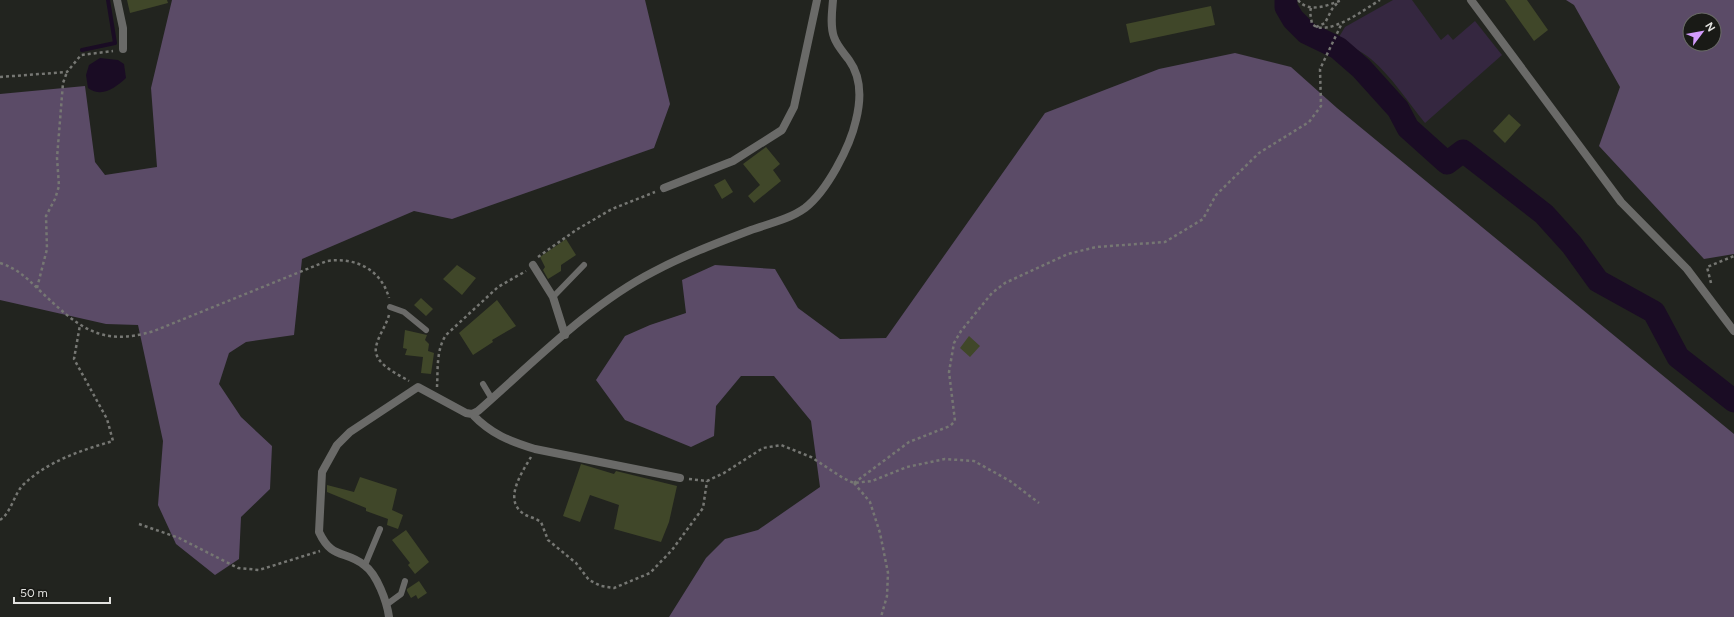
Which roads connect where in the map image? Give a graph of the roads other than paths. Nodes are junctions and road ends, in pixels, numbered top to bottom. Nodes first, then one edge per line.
1 (117, 0) edge
2 (817, 0) edge
3 (833, 0) edge
4 (1471, 0) edge
5 (123, 49) road end
6 (664, 188) dead end
7 (533, 265) dead end
8 (584, 265) dead end
9 (553, 297) junction
10 (390, 307) road end
11 (426, 330) dead end
12 (1734, 331) edge
13 (565, 335) junction
14 (483, 384) dead end
15 (492, 398) junction
16 (472, 414) junction
17 (680, 478) road end
18 (380, 530) dead end
19 (365, 565) junction
20 (405, 581) dead end
21 (386, 605) junction
22 (389, 617) edge

1 - 5 street
2 - 6 street
3 - 13 street
4 - 12 street
7 - 9 street
8 - 9 lane
9 - 13 street
10 - 11 lane
13 - 15 street
14 - 15 lane
15 - 16 street
16 - 17 street
16 - 19 street
18 - 19 lane
19 - 21 street
20 - 21 lane
21 - 22 street

